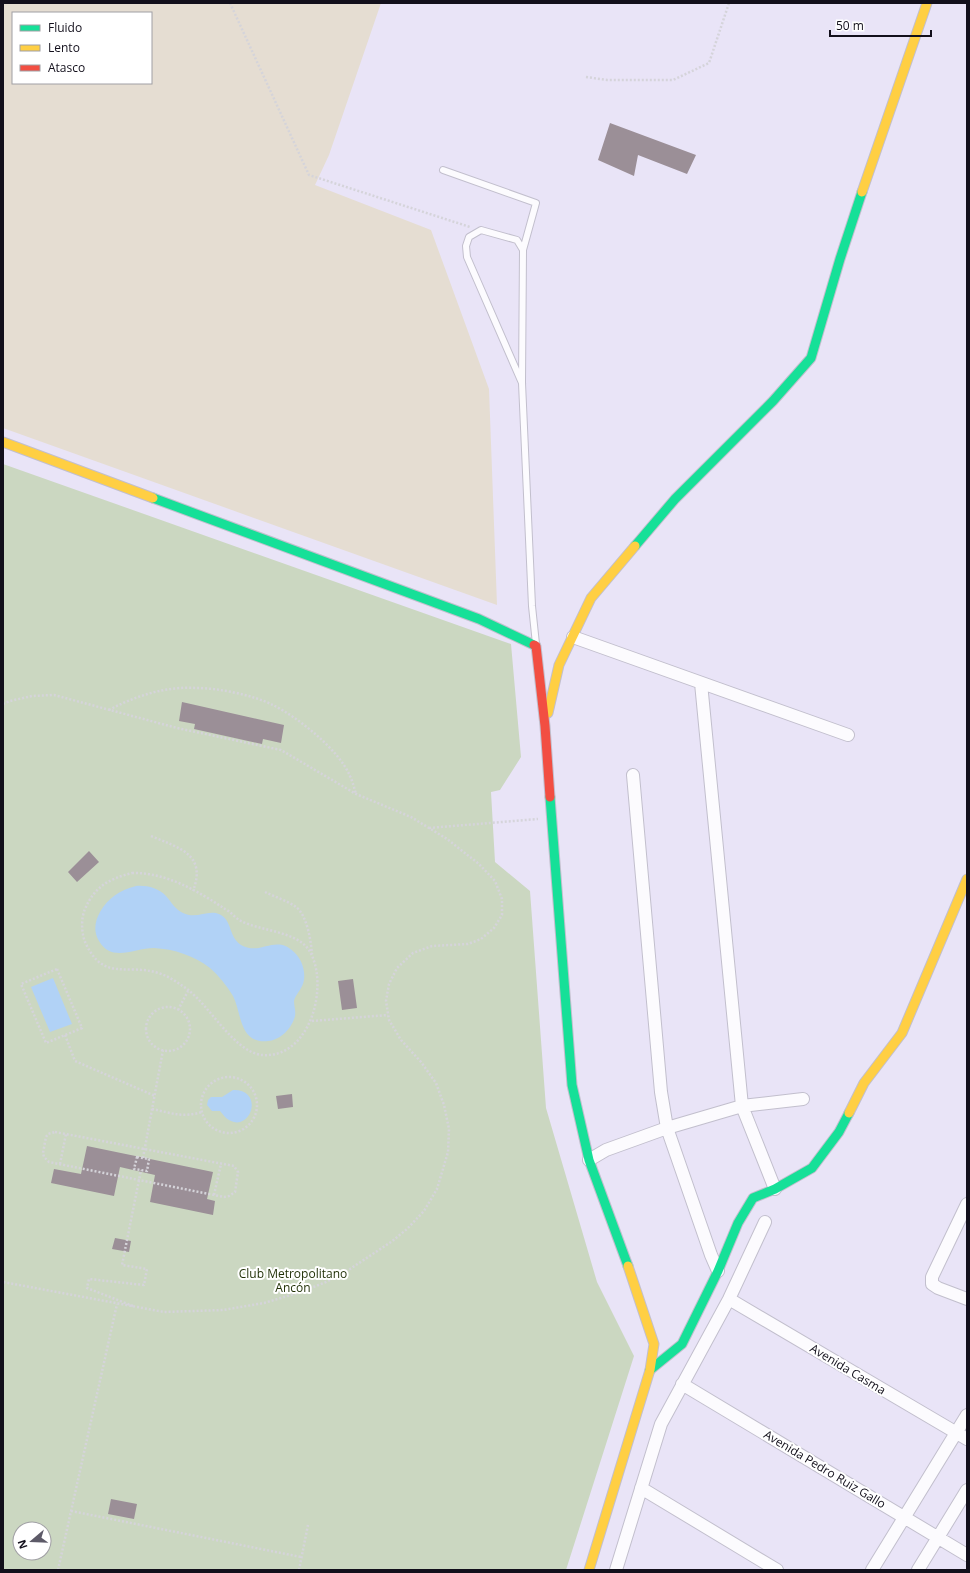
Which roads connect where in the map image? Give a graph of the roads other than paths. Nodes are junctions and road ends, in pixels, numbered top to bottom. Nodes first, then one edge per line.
1 (927, 3) edge
2 (443, 170) dead end
3 (523, 250) junction
4 (522, 383) junction
5 (3, 442) edge
6 (573, 636) junction
7 (536, 646) junction
8 (701, 683) junction
9 (545, 726) junction
10 (848, 735) dead end
11 (633, 774) dead end
12 (967, 879) edge
13 (964, 895) edge
14 (803, 1099) dead end
15 (742, 1106) junction
16 (667, 1128) junction
17 (589, 1160) junction
18 (775, 1190) junction
19 (967, 1204) edge
20 (765, 1222) dead end
21 (718, 1271) junction
22 (729, 1299) junction
23 (967, 1299) edge
24 (650, 1370) junction
25 (682, 1384) junction
26 (967, 1415) edge
27 (955, 1433) junction
28 (967, 1439) edge
29 (641, 1488) junction
30 (967, 1490) edge
31 (904, 1517) junction
32 (938, 1537) junction
33 (967, 1555) edge
34 (588, 1570) edge
35 (616, 1570) edge
36 (778, 1570) edge
37 (872, 1570) edge
38 (918, 1570) edge

1 - 6 street
2 - 3 lane
3 - 4 lane
3 - 4 lane
4 - 7 lane
5 - 7 street
6 - 8 street
6 - 9 street
7 - 9 street
8 - 10 street
8 - 15 street
9 - 17 street
11 - 16 street
12 - 13 street
13 - 18 street
14 - 15 street
15 - 16 street
15 - 18 street
16 - 17 street
16 - 21 street
17 - 24 street
18 - 21 street
19 - 23 street
20 - 22 street
21 - 24 street
22 - 25 street
22 - 27 street, Avenida Casma
24 - 34 street
25 - 29 street
25 - 31 street, Avenida Pedro Ruiz Gallo
26 - 27 street
27 - 28 street, Avenida Casma
27 - 31 street
29 - 35 street
29 - 36 street
30 - 32 street
31 - 32 street, Avenida Pedro Ruiz Gallo
31 - 37 street
32 - 33 street, Avenida Pedro Ruiz Gallo
32 - 38 street

